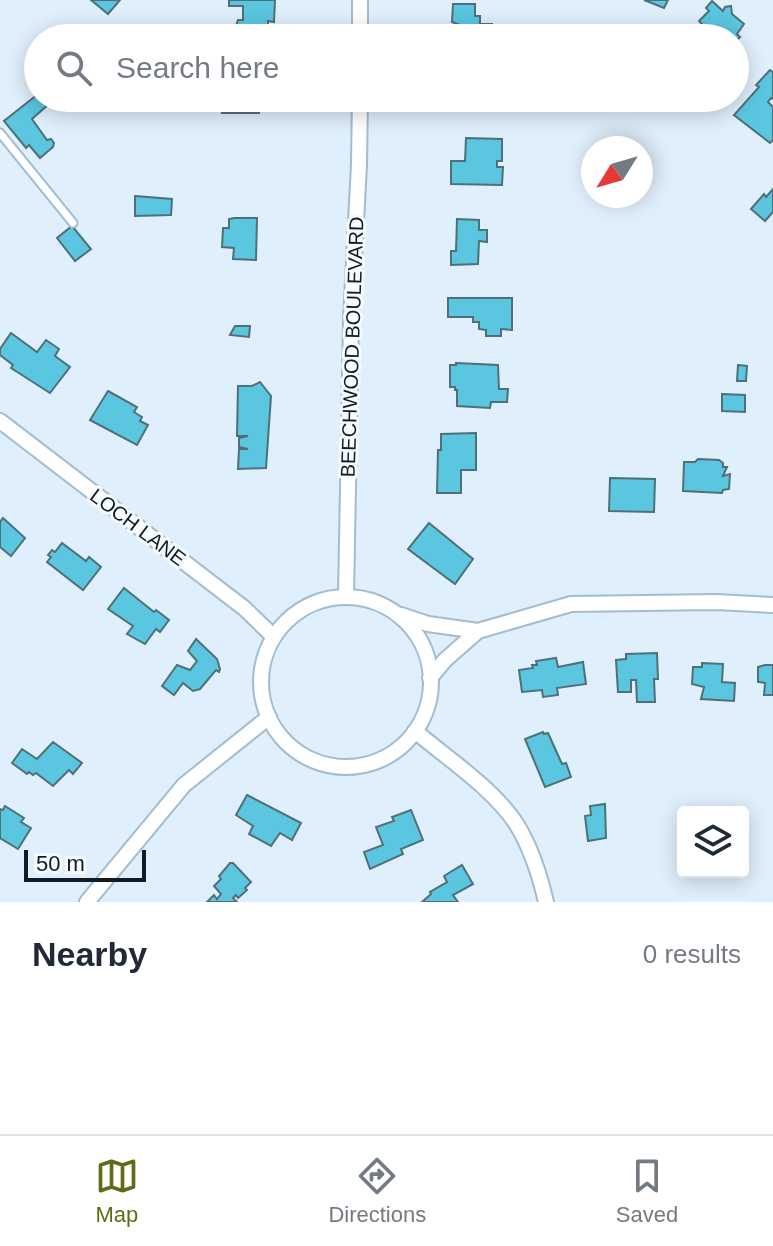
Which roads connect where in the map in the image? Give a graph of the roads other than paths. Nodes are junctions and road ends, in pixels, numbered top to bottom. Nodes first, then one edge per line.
1 (360, 0) edge
2 (360, 24) edge
3 (360, 112) edge
4 (0, 133) edge
5 (73, 223) dead end
6 (0, 421) edge
7 (346, 597) junction
8 (773, 605) edge
9 (396, 613) junction
10 (478, 631) junction
11 (274, 637) junction
12 (430, 678) junction
13 (269, 717) junction
14 (415, 731) junction
15 (87, 902) edge
16 (546, 902) edge

1 - 2 street
3 - 7 street, BEECHWOOD BOULEVARD
4 - 5 lane
6 - 11 street, LOCH LANE
7 - 9 street
7 - 11 street
8 - 10 street
9 - 10 street
9 - 12 street
10 - 12 street
11 - 13 street
12 - 14 street
13 - 14 street
13 - 15 street
14 - 16 street

